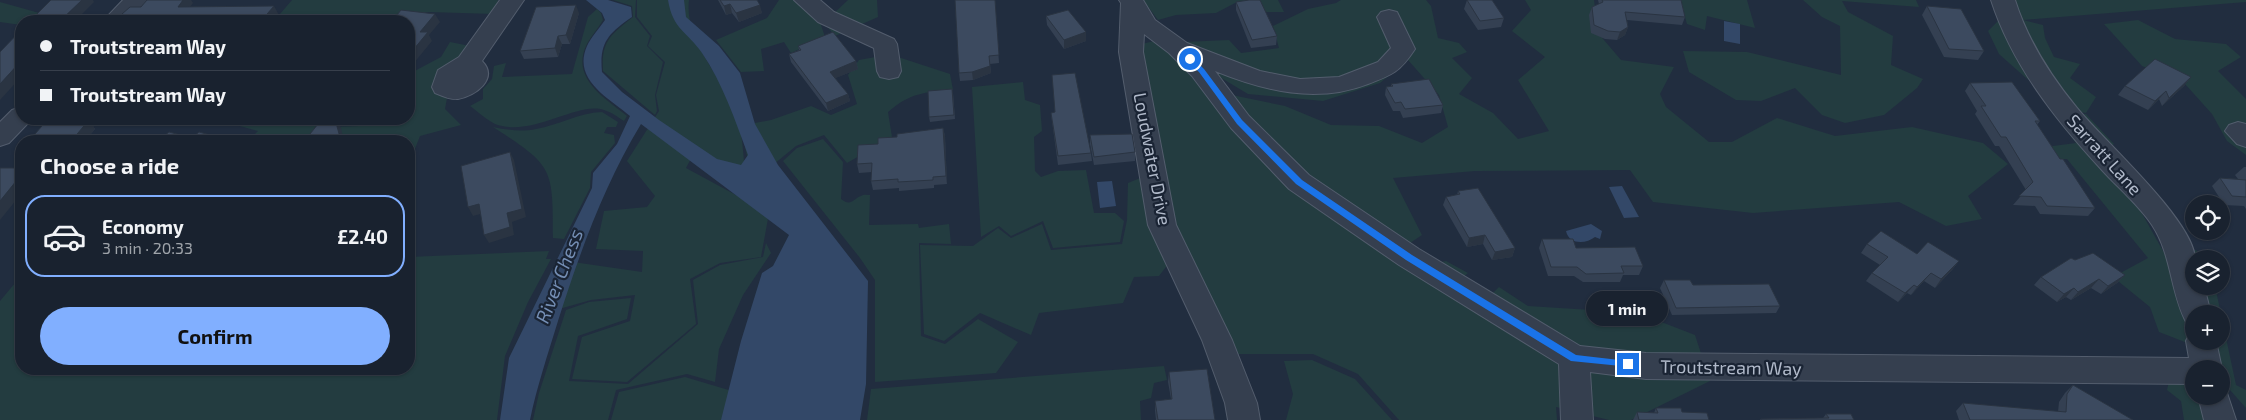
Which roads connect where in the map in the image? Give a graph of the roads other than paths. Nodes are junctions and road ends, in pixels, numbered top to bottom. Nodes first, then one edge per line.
1 (136, 0) edge
2 (512, 0) edge
3 (806, 0) edge
4 (2003, 0) edge
5 (1132, 2) edge
6 (121, 15) edge
7 (1389, 17) dead end
8 (1178, 48) junction
9 (468, 62) dead end
10 (889, 71) dead end
11 (15, 122) edge
12 (0, 137) edge
13 (2194, 305) edge
14 (1574, 358) junction
15 (2185, 371) edge
16 (2216, 405) edge
17 (1244, 420) edge
18 (1577, 420) edge
19 (2220, 420) edge

1 - 6 street
2 - 9 street
3 - 10 street
4 - 13 street, Sarratt Lane
5 - 8 street, Troutstream Way
5 - 17 street, Loudwater Drive
7 - 8 street
8 - 14 street, Troutstream Way
11 - 12 street
14 - 15 street, Troutstream Way
14 - 18 street
16 - 19 street

